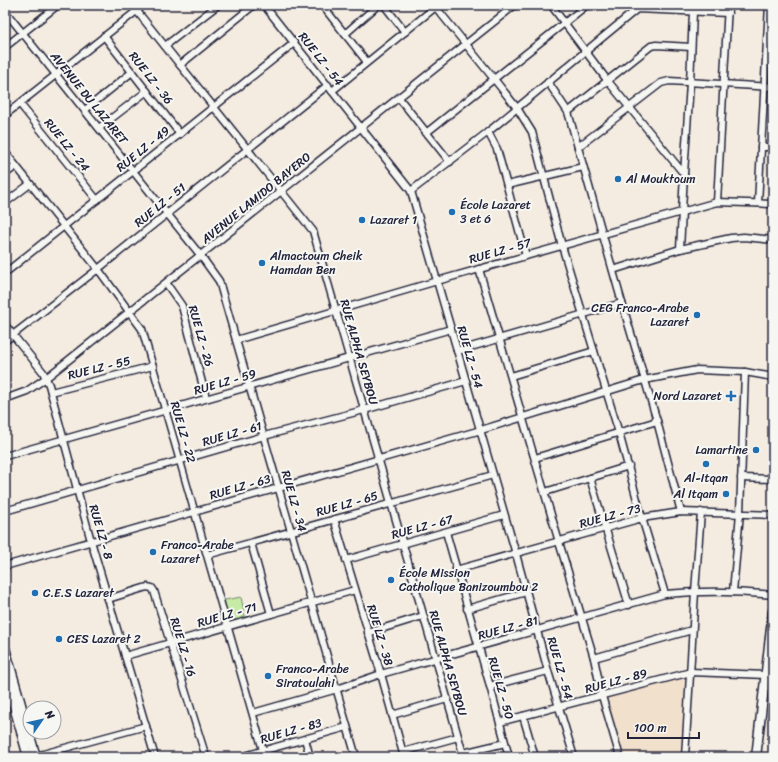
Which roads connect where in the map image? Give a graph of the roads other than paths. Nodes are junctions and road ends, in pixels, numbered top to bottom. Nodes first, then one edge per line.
1 (58, 5) edge
2 (132, 5) edge
3 (144, 5) edge
4 (218, 5) edge
5 (254, 5) edge
6 (264, 5) edge
7 (322, 5) edge
8 (378, 5) edge
9 (384, 5) edge
10 (515, 5) edge
11 (550, 5) edge
12 (587, 5) edge
13 (728, 5) edge
14 (769, 5) edge
15 (436, 6) edge
16 (637, 7) edge
17 (137, 10) junction
18 (5, 11) edge
19 (692, 12) junction
20 (728, 13) junction
21 (564, 23) junction
22 (405, 32) junction
23 (23, 33) junction
24 (345, 34) junction
25 (104, 36) junction
26 (294, 43) junction
27 (466, 44) junction
28 (165, 46) junction
29 (5, 47) edge
30 (691, 47) junction
31 (586, 51) junction
32 (367, 62) junction
33 (180, 65) junction
34 (132, 72) junction
35 (56, 75) junction
36 (494, 79) junction
37 (607, 80) junction
38 (548, 82) junction
39 (690, 83) junction
40 (725, 85) junction
41 (764, 87) junction
42 (773, 87) edge
43 (330, 88) junction
44 (146, 91) junction
45 (399, 98) junction
46 (20, 104) junction
47 (214, 107) junction
48 (517, 108) junction
49 (630, 108) junction
50 (85, 110) junction
51 (568, 112) junction
52 (5, 115) edge
53 (361, 127) junction
54 (99, 128) junction
55 (488, 132) junction
56 (426, 133) junction
57 (180, 134) junction
58 (578, 147) junction
59 (761, 147) junction
60 (773, 147) edge
61 (247, 149) junction
62 (5, 152) edge
63 (450, 162) junction
64 (16, 166) junction
65 (582, 167) junction
66 (134, 171) junction
67 (5, 174) edge
68 (684, 174) junction
69 (544, 176) junction
70 (30, 184) junction
71 (507, 185) junction
72 (411, 191) junction
73 (282, 192) junction
74 (97, 200) junction
75 (717, 202) junction
76 (5, 203) edge
77 (758, 203) junction
78 (773, 204) edge
79 (682, 212) junction
80 (167, 213) junction
81 (64, 226) junction
82 (602, 235) junction
83 (773, 240) edge
84 (562, 246) junction
85 (680, 249) junction
86 (201, 256) junction
87 (526, 256) junction
88 (98, 269) junction
89 (479, 269) junction
90 (612, 270) junction
91 (5, 273) edge
92 (437, 281) junction
93 (166, 283) junction
94 (622, 303) junction
95 (336, 311) junction
96 (130, 312) junction
97 (583, 314) junction
98 (5, 325) edge
99 (451, 329) junction
100 (13, 335) junction
101 (500, 338) junction
102 (236, 340) junction
103 (5, 341) edge
104 (457, 350) junction
105 (594, 351) junction
106 (349, 358) junction
107 (153, 366) junction
108 (745, 372) junction
109 (510, 376) junction
110 (773, 377) edge
111 (46, 378) junction
112 (644, 380) junction
113 (466, 381) junction
114 (250, 386) junction
115 (51, 392) junction
116 (607, 392) junction
117 (206, 398) junction
118 (5, 399) edge
119 (166, 410) junction
120 (364, 410) junction
121 (523, 418) junction
122 (657, 421) junction
123 (481, 430) junction
124 (619, 433) junction
125 (264, 436) junction
126 (63, 439) junction
127 (5, 456) edge
128 (535, 458) junction
129 (180, 460) junction
130 (378, 460) junction
131 (629, 466) junction
132 (492, 474) junction
133 (590, 478) junction
134 (741, 478) junction
135 (773, 479) edge
136 (279, 488) junction
137 (77, 490) junction
138 (545, 492) junction
139 (391, 503) junction
140 (5, 511) edge
141 (195, 512) junction
142 (681, 512) junction
143 (702, 512) junction
144 (740, 513) junction
145 (773, 514) edge
146 (504, 515) junction
147 (642, 518) junction
148 (334, 519) junction
149 (606, 527) junction
150 (291, 532) junction
151 (446, 532) junction
152 (92, 540) junction
153 (559, 542) junction
154 (251, 543) junction
155 (403, 544) junction
156 (516, 554) junction
157 (207, 555) junction
158 (346, 560) junction
159 (5, 566) edge
160 (456, 570) junction
161 (355, 590) junction
162 (526, 592) junction
163 (695, 592) junction
164 (733, 592) junction
165 (665, 594) junction
166 (773, 595) edge
167 (108, 599) junction
168 (312, 603) junction
169 (629, 605) junction
170 (467, 609) junction
171 (773, 611) edge
172 (271, 614) junction
173 (423, 616) junction
174 (582, 619) junction
175 (228, 627) junction
176 (692, 630) junction
177 (538, 631) junction
178 (368, 633) junction
179 (170, 643) junction
180 (479, 647) junction
181 (5, 648) edge
182 (125, 656) junction
183 (594, 658) junction
184 (436, 660) junction
185 (548, 671) junction
186 (690, 672) junction
187 (381, 674) junction
188 (766, 675) junction
189 (6, 679) edge
190 (490, 686) junction
191 (337, 689) junction
192 (602, 696) junction
193 (447, 699) junction
194 (559, 707) junction
195 (253, 714) junction
196 (392, 715) junction
197 (524, 716) junction
198 (500, 722) junction
199 (146, 726) junction
200 (348, 727) junction
201 (458, 737) junction
202 (305, 738) junction
203 (505, 743) junction
204 (264, 754) edge
205 (404, 754) edge
206 (464, 755) edge
207 (33, 757) edge
208 (155, 757) edge
209 (206, 757) edge
210 (241, 757) edge
211 (310, 757) edge
212 (356, 757) edge
213 (509, 757) edge
214 (535, 757) edge
215 (574, 757) edge
216 (620, 757) edge
217 (685, 757) edge
218 (756, 757) edge

1 - 23 street
2 - 17 street, RUE ALPHA SEYBOU
3 - 17 street
4 - 28 street
5 - 33 street
6 - 26 street, RUE LZ - 54
7 - 24 street
8 - 24 street
9 - 22 street
10 - 27 street, AVENUE LAMIDO BAYERO
11 - 21 street
12 - 21 street
13 - 20 street
14 - 41 street
15 - 22 street, RUE LZ - 51
15 - 27 street
16 - 19 street
16 - 31 street
17 - 25 street
17 - 28 street, RUE ALPHA SEYBOU
18 - 23 street, AVENUE DU LAZARET
19 - 20 street
19 - 30 street
20 - 40 street
21 - 31 street
21 - 36 street
22 - 32 street, RUE LZ - 51
23 - 29 street
23 - 35 street, AVENUE DU LAZARET
24 - 32 street
25 - 34 street, RUE LZ - 36
25 - 35 street
26 - 43 street, RUE LZ - 54
26 - 47 street, RUE LZ - 49
27 - 36 street
27 - 45 street, AVENUE LAMIDO BAYERO
28 - 33 street, RUE ALPHA SEYBOU
30 - 37 street
30 - 39 street
31 - 37 street
31 - 38 street
32 - 43 street, RUE LZ - 51
33 - 47 street, RUE ALPHA SEYBOU
34 - 44 street, RUE LZ - 36
34 - 50 street
35 - 46 street
35 - 50 street, AVENUE DU LAZARET
36 - 48 street
36 - 56 street
37 - 49 street
37 - 51 street
38 - 48 street
38 - 51 street
39 - 40 street
39 - 49 street
39 - 68 street
40 - 41 street
40 - 75 street
41 - 42 street
41 - 59 street
43 - 53 street, RUE LZ - 54
43 - 61 street, RUE LZ - 51
44 - 54 street
44 - 57 street, RUE LZ - 36
45 - 53 street, AVENUE LAMIDO BAYERO
45 - 56 street
46 - 52 street
46 - 74 street, RUE LZ - 24
47 - 57 street, RUE LZ - 49
47 - 61 street, RUE ALPHA SEYBOU
48 - 55 street
48 - 69 street
49 - 58 street
49 - 68 street
50 - 54 street, AVENUE DU LAZARET
51 - 58 street
53 - 72 street, RUE LZ - 54
53 - 73 street, AVENUE LAMIDO BAYERO
54 - 66 street, AVENUE DU LAZARET
55 - 63 street
55 - 71 street
56 - 63 street
57 - 66 street, RUE LZ - 49
58 - 65 street
59 - 60 street
59 - 77 street
61 - 73 street, RUE ALPHA SEYBOU
61 - 80 street, RUE LZ - 51
62 - 64 street, RUE LZ - 22
63 - 72 street
64 - 67 street
64 - 70 street, RUE LZ - 22
65 - 69 street
65 - 82 street
66 - 74 street, RUE LZ - 49
66 - 80 street, AVENUE DU LAZARET
68 - 79 street
69 - 71 street
69 - 84 street
70 - 76 street
70 - 81 street, RUE LZ - 22
71 - 87 street
72 - 92 street, RUE LZ - 54
73 - 86 street, AVENUE LAMIDO BAYERO
73 - 95 street, RUE ALPHA SEYBOU
74 - 81 street, RUE LZ - 49
75 - 77 street, RUE LZ - 57
75 - 79 street, RUE LZ - 57
77 - 78 street, RUE LZ - 57
79 - 82 street, RUE LZ - 57
79 - 85 street
80 - 86 street, AVENUE DU LAZARET
80 - 88 street, RUE LZ - 51
81 - 88 street, RUE LZ - 22
81 - 91 street, RUE LZ - 49
82 - 84 street, RUE LZ - 57
82 - 90 street
83 - 85 street
84 - 87 street, RUE LZ - 57
84 - 97 street
85 - 90 street
86 - 93 street, AVENUE LAMIDO BAYERO
86 - 102 street, RUE LZ - 34
87 - 89 street, RUE LZ - 57
88 - 96 street, RUE LZ - 22
88 - 100 street, RUE LZ - 51
89 - 92 street, RUE LZ - 57
89 - 101 street
90 - 94 street
92 - 95 street, RUE LZ - 57
92 - 99 street, RUE LZ - 54
93 - 96 street, AVENUE LAMIDO BAYERO
93 - 117 street, RUE LZ - 26
94 - 97 street
94 - 112 street
95 - 102 street, RUE LZ - 57
95 - 106 street, RUE ALPHA SEYBOU
96 - 107 street, RUE LZ - 22
96 - 111 street, AVENUE LAMIDO BAYERO
97 - 101 street
97 - 105 street
98 - 100 street, RUE LZ - 8
99 - 104 street, RUE LZ - 54
99 - 106 street, RUE LZ - 59
100 - 103 street, RUE LZ - 51
100 - 111 street, RUE LZ - 8
101 - 104 street
101 - 109 street
102 - 114 street, RUE LZ - 34
104 - 113 street, RUE LZ - 54
105 - 109 street
105 - 116 street
106 - 114 street, RUE LZ - 59
106 - 120 street, RUE ALPHA SEYBOU
107 - 115 street, RUE LZ - 55
107 - 119 street, RUE LZ - 22
108 - 110 street, RUE LZ - 63
108 - 112 street, RUE LZ - 63
108 - 134 street
109 - 121 street
111 - 115 street, RUE LZ - 8
111 - 118 street, AVENUE LAMIDO BAYERO
112 - 116 street, RUE LZ - 63
112 - 122 street
113 - 120 street, RUE LZ - 61
113 - 123 street, RUE LZ - 54
114 - 117 street, RUE LZ - 59
114 - 125 street, RUE LZ - 34
115 - 126 street, RUE LZ - 8
116 - 121 street, RUE LZ - 63
116 - 124 street
117 - 119 street, RUE LZ - 59
119 - 126 street, RUE LZ - 59
119 - 129 street, RUE LZ - 22
120 - 125 street, RUE LZ - 61
120 - 130 street, RUE ALPHA SEYBOU
121 - 123 street, RUE LZ - 63
121 - 128 street
122 - 124 street
122 - 142 street
123 - 130 street, RUE LZ - 63
123 - 132 street, RUE LZ - 54
124 - 128 street
124 - 131 street
125 - 129 street, RUE LZ - 61
125 - 136 street, RUE LZ - 34
126 - 127 street, RUE LZ - 59
126 - 137 street, RUE LZ - 8
128 - 138 street
129 - 137 street, RUE LZ - 61
129 - 141 street, RUE LZ - 22
130 - 136 street, RUE LZ - 63
130 - 139 street, RUE ALPHA SEYBOU
131 - 133 street
131 - 147 street
132 - 139 street, RUE LZ - 65
132 - 146 street, RUE LZ - 54
133 - 138 street
133 - 149 street
134 - 135 street
134 - 144 street
136 - 141 street, RUE LZ - 63
136 - 150 street, RUE LZ - 34
137 - 140 street, RUE LZ - 61
137 - 152 street, RUE LZ - 8
138 - 153 street
139 - 148 street, RUE LZ - 65
139 - 155 street, RUE ALPHA SEYBOU
141 - 152 street, RUE LZ - 63
141 - 157 street, RUE LZ - 22
142 - 143 street, RUE LZ - 73
142 - 147 street, RUE LZ - 73
143 - 144 street, RUE LZ - 73
143 - 163 street
144 - 145 street, RUE LZ - 73
144 - 164 street
146 - 151 street, RUE LZ - 67
146 - 156 street, RUE LZ - 54
147 - 149 street, RUE LZ - 73
147 - 165 street
148 - 150 street, RUE LZ - 65
148 - 158 street, RUE LZ - 38
149 - 153 street, RUE LZ - 73
149 - 169 street
150 - 154 street, RUE LZ - 65
150 - 168 street, RUE LZ - 34
151 - 155 street, RUE LZ - 67
151 - 160 street, RUE LZ - 50
152 - 159 street, RUE LZ - 63
152 - 167 street, RUE LZ - 8
153 - 156 street, RUE LZ - 73
153 - 174 street
154 - 157 street, RUE LZ - 65
154 - 172 street
155 - 158 street, RUE LZ - 67
155 - 173 street, RUE ALPHA SEYBOU
156 - 160 street, RUE LZ - 73
156 - 162 street, RUE LZ - 54
157 - 175 street, RUE LZ - 22
158 - 161 street, RUE LZ - 38
160 - 170 street, RUE LZ - 50
161 - 168 street, RUE LZ - 71
161 - 178 street, RUE LZ - 38
162 - 170 street
162 - 177 street, RUE LZ - 54
163 - 164 street, RUE LZ - 81
163 - 165 street, RUE LZ - 81
163 - 176 street
164 - 166 street, RUE LZ - 81
165 - 169 street, RUE LZ - 81
167 - 179 street, RUE LZ - 16
167 - 182 street, RUE LZ - 8
168 - 172 street, RUE LZ - 71
168 - 191 street, RUE LZ - 34
169 - 174 street, RUE LZ - 81
170 - 180 street, RUE LZ - 50
171 - 188 main road
172 - 175 street, RUE LZ - 71
173 - 178 street
173 - 184 street, RUE ALPHA SEYBOU
174 - 177 street, RUE LZ - 81
174 - 183 street
175 - 179 street, RUE LZ - 71
175 - 195 street, RUE LZ - 22
176 - 183 street
176 - 186 street
177 - 180 street, RUE LZ - 81
177 - 185 street, RUE LZ - 54
178 - 187 street, RUE LZ - 38
179 - 182 street, RUE LZ - 71
179 - 209 street, RUE LZ - 16
180 - 184 street, RUE LZ - 81
180 - 190 street, RUE LZ - 50
181 - 207 main road
182 - 199 street, RUE LZ - 8
183 - 192 street
184 - 187 street, RUE LZ - 81
184 - 193 street, RUE ALPHA SEYBOU
185 - 190 street
185 - 194 street, RUE LZ - 54
186 - 188 street, RUE LZ - 89
186 - 192 street, RUE LZ - 89
186 - 217 street
187 - 191 street, RUE LZ - 81
187 - 196 street, RUE LZ - 38
188 - 218 main road
189 - 207 main road
190 - 198 street, RUE LZ - 50
191 - 195 street, RUE LZ - 81
191 - 200 street, RUE LZ - 34
192 - 194 street, RUE LZ - 89
192 - 216 street
193 - 196 street
193 - 201 street, RUE ALPHA SEYBOU
194 - 197 street, RUE LZ - 89
194 - 215 street, RUE LZ - 54
195 - 204 street, RUE LZ - 22
196 - 205 street, RUE LZ - 38
197 - 198 street, RUE LZ - 89
197 - 214 street
198 - 203 street, RUE LZ - 50
199 - 207 street
199 - 208 street, RUE LZ - 8
200 - 202 street, RUE LZ - 83
200 - 212 street, RUE LZ - 34
201 - 205 street
201 - 206 street, RUE ALPHA SEYBOU
202 - 204 street, RUE LZ - 83
202 - 211 street
203 - 206 street
203 - 213 street, RUE LZ - 50
204 - 210 street, RUE LZ - 83

